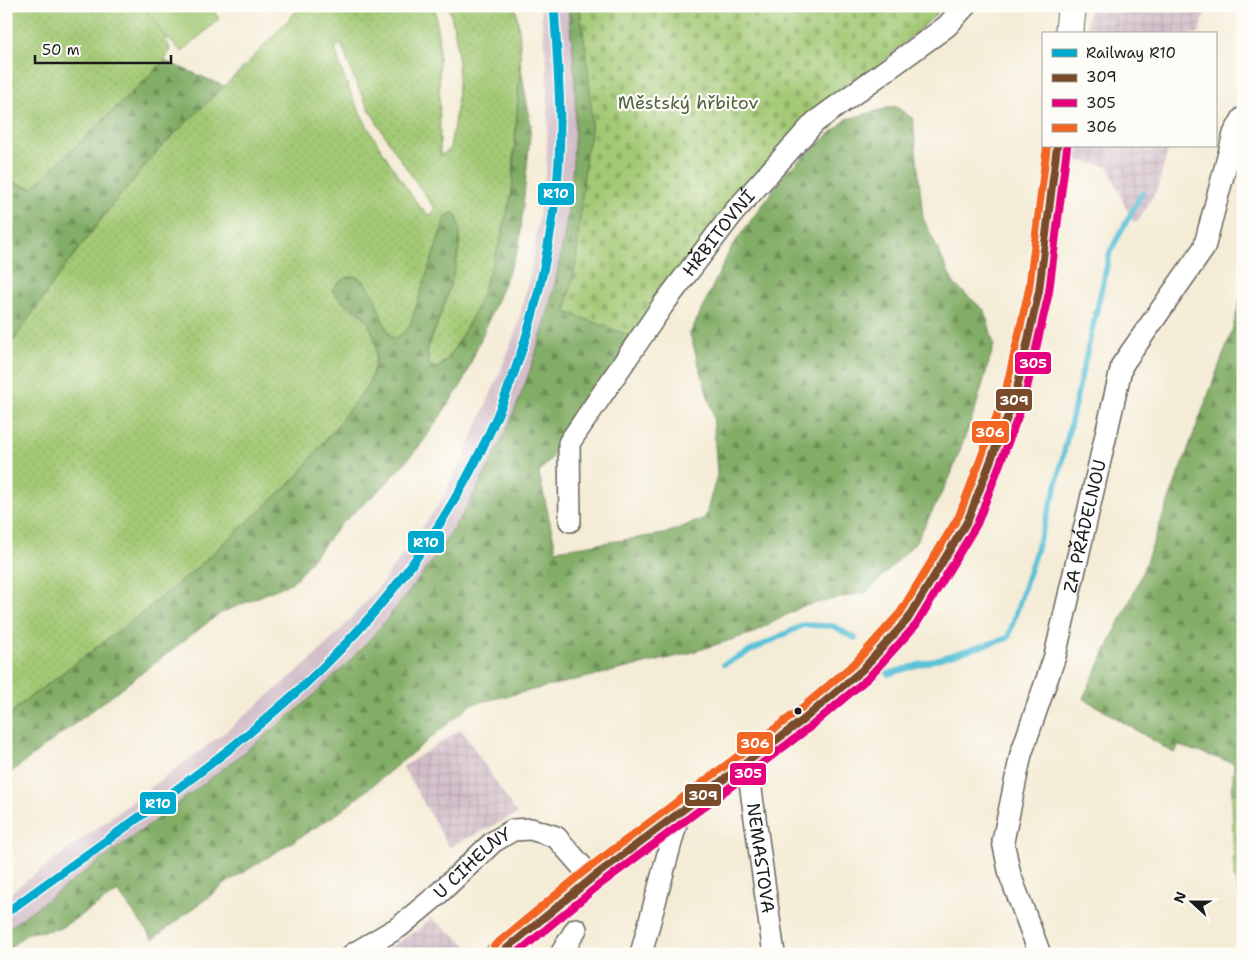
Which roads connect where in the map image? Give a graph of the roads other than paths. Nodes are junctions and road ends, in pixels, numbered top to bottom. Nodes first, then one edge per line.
1 (965, 6) edge
2 (1072, 6) edge
3 (1069, 32) edge
4 (1243, 118) edge
5 (1057, 148) edge
6 (570, 521) dead end
7 (747, 761) junction
8 (680, 813) junction
9 (592, 878) junction
10 (576, 929) dead end
11 (353, 954) edge
12 (500, 954) edge
13 (561, 954) edge
14 (641, 954) edge
15 (774, 954) edge
16 (1040, 954) edge

1 - 6 street, HŘBITOVNÍ
2 - 3 main road
4 - 16 street, ZA PŘÁDELNOU
5 - 7 main road
7 - 8 main road
7 - 15 street, NEMASTOVA
8 - 9 main road
8 - 14 street
9 - 11 street, U CIHELNY
9 - 12 main road
10 - 13 street

